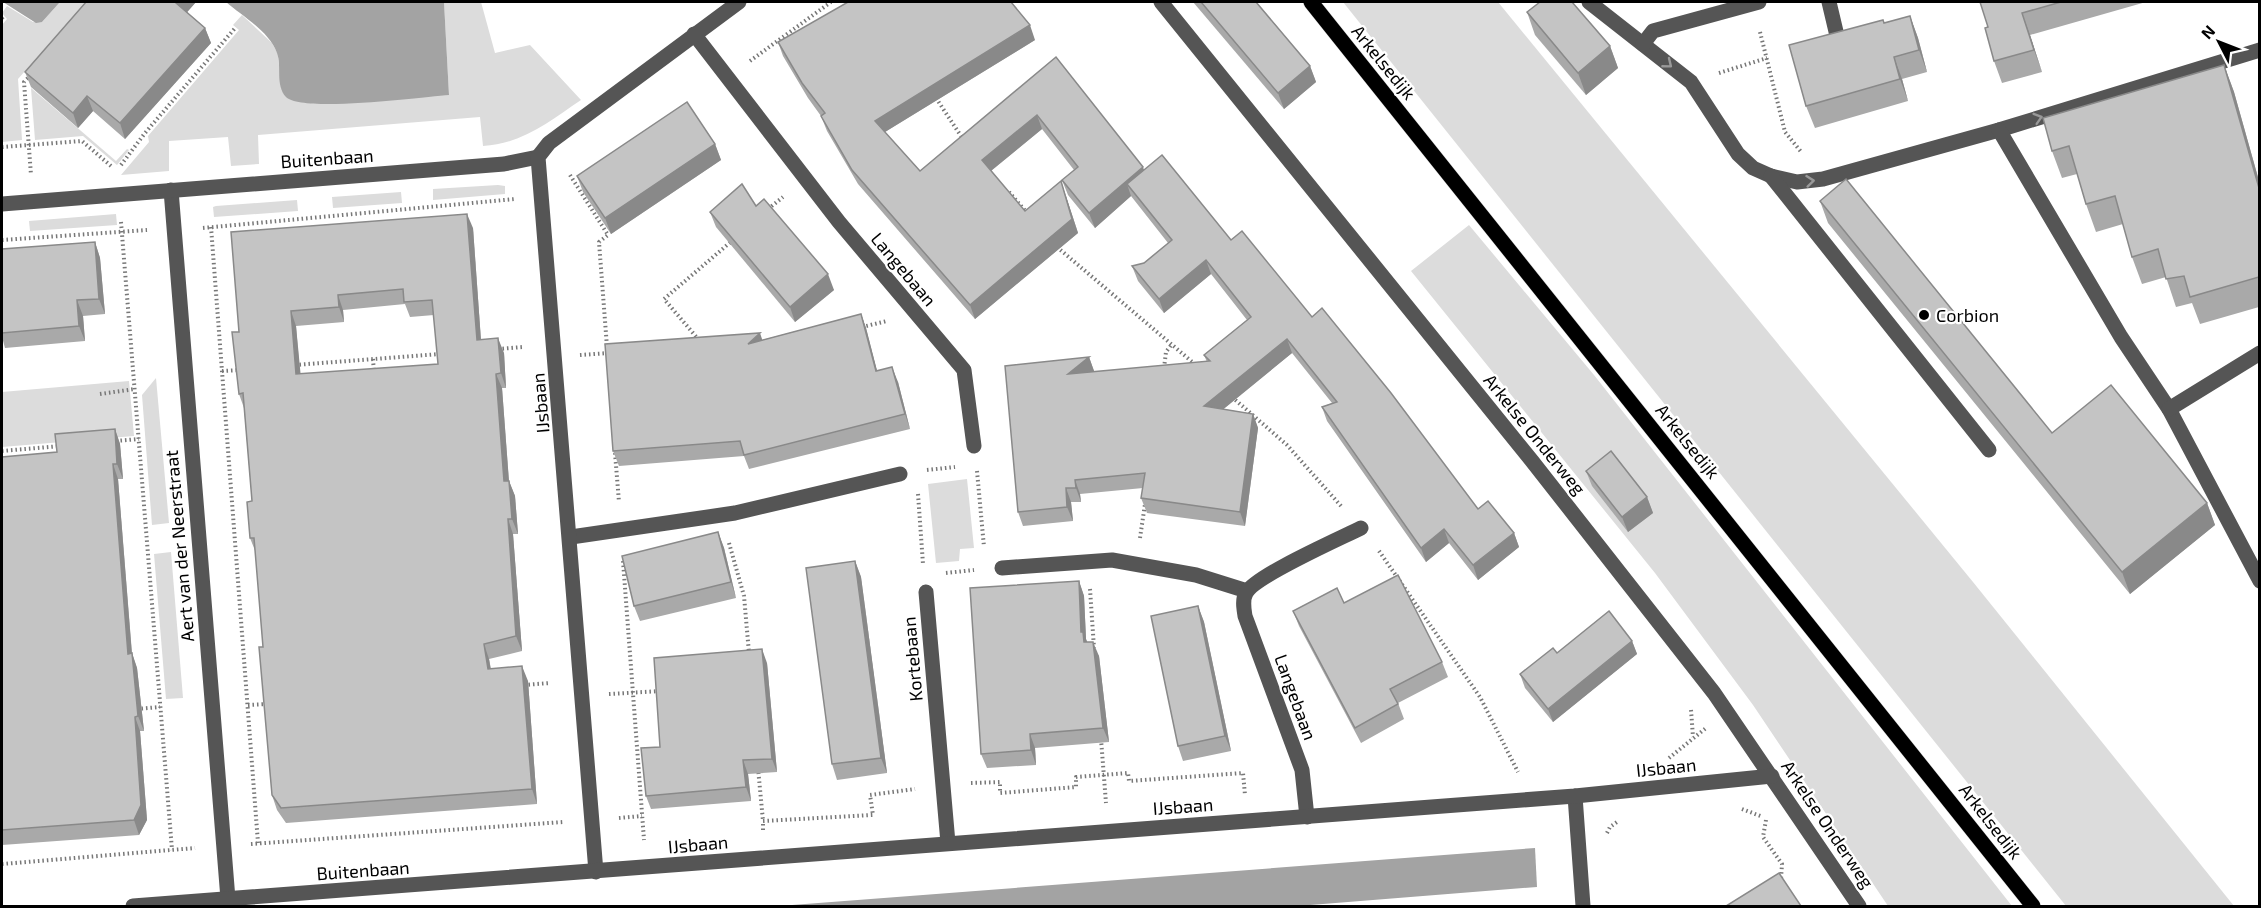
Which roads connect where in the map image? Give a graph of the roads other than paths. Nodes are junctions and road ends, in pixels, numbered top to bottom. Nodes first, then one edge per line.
1 (738, 2) edge
2 (1161, 2) edge
3 (1311, 2) edge
4 (1589, 2) edge
5 (1755, 2) edge
6 (1829, 2) edge
7 (694, 34) junction
8 (1838, 40) edge
9 (1643, 44) junction
10 (2259, 50) edge
11 (1999, 130) junction
12 (538, 157) junction
13 (1771, 176) junction
14 (171, 190) junction
15 (2, 204) edge
16 (2259, 353) edge
17 (2169, 409) junction
18 (974, 446) road end
19 (1989, 450) dead end
20 (900, 474) road end
21 (1360, 528) road end
22 (571, 537) junction
23 (1002, 568) road end
24 (2259, 581) edge
25 (1246, 591) junction
26 (926, 592) road end
27 (1772, 776) junction
28 (1575, 796) junction
29 (1307, 817) junction
30 (948, 843) junction
31 (596, 872) junction
32 (237, 901) edge
33 (133, 906) edge
34 (1583, 906) edge
35 (1859, 906) edge
36 (2033, 906) edge

1 - 7 street
2 - 27 street, Arkelse Onderweg
3 - 36 main road, Arkelsedijk
4 - 9 street
5 - 9 street
6 - 8 street
7 - 12 street
7 - 18 street, Langebaan
9 -> 13 street
11 -> 10 street
13 -> 11 street
11 - 17 street
12 - 14 street, Buitenbaan
12 - 22 street, IJsbaan
13 - 19 street
14 - 15 street, Buitenbaan
14 - 32 street, Aert van der Neerstraat
16 - 17 street
17 - 24 street
20 - 22 street
21 - 25 street
22 - 31 street, IJsbaan
23 - 25 street
25 - 29 street, Langebaan
26 - 30 street, Kortebaan
27 - 28 street, IJsbaan
27 - 35 street, Arkelse Onderweg
28 - 29 street, IJsbaan
28 - 34 street
29 - 30 street, IJsbaan
30 - 31 street, IJsbaan
31 - 32 street, Buitenbaan
32 - 33 street, Buitenbaan

